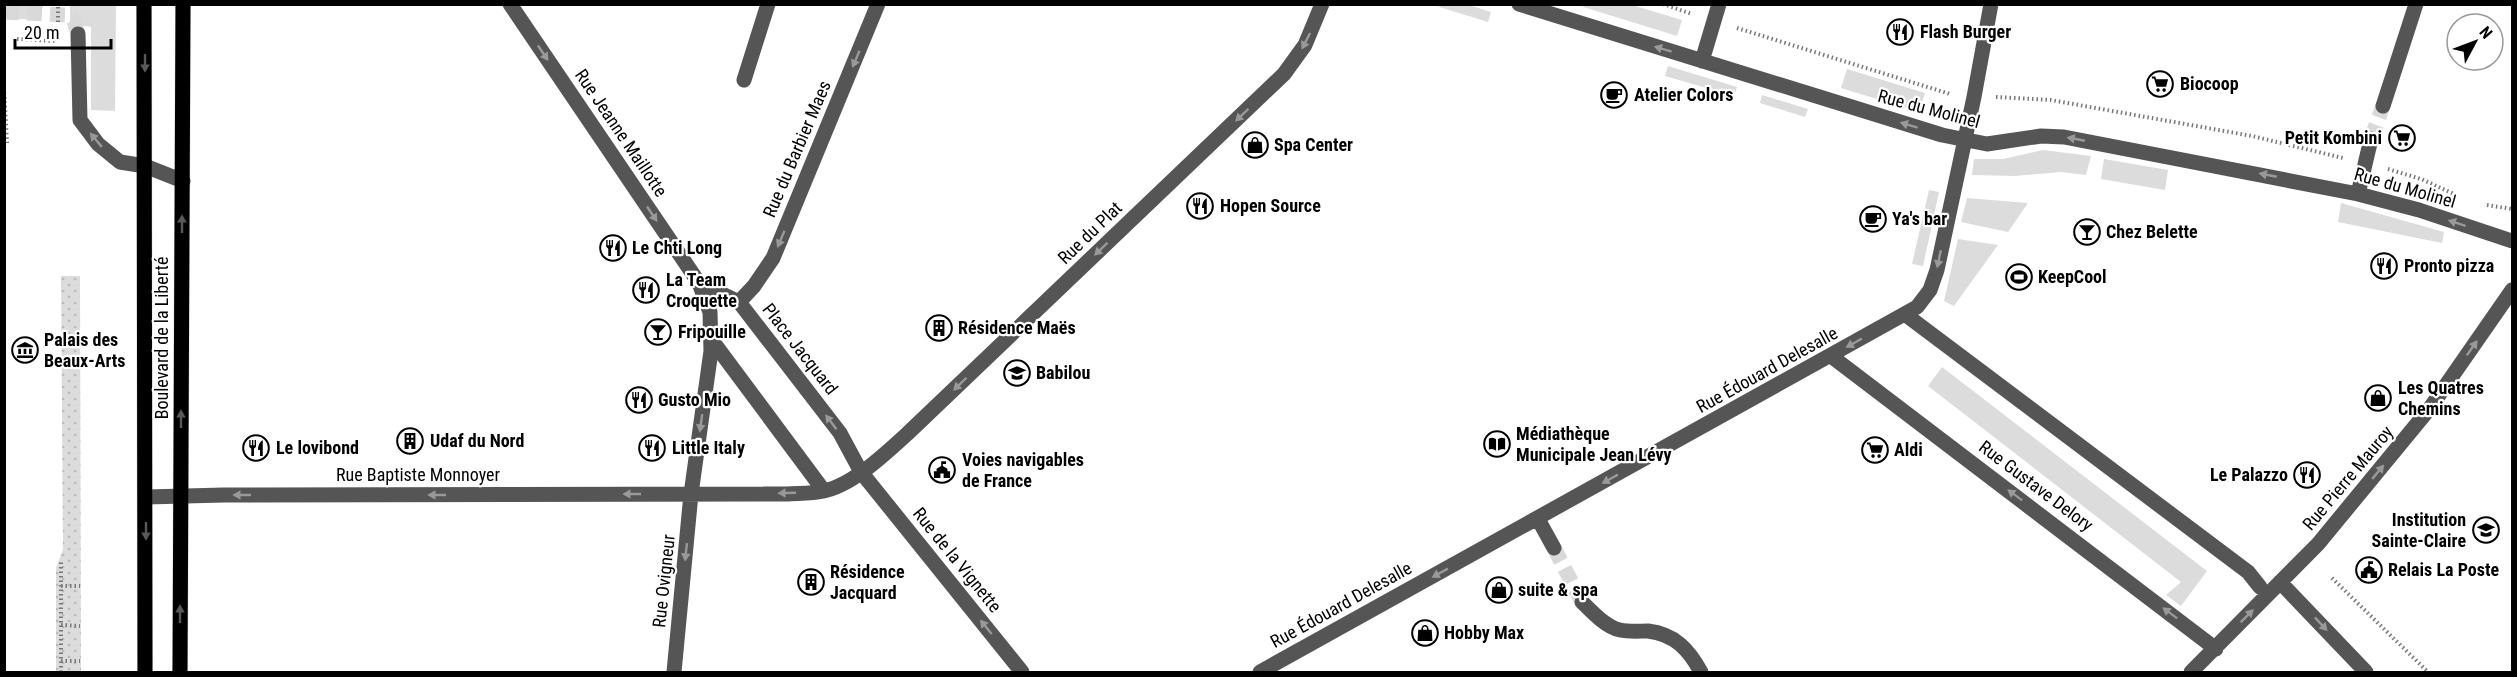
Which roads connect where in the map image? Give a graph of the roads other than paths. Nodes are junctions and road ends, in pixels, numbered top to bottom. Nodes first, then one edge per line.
1 (144, 4) edge
2 (183, 4) edge
3 (510, 4) edge
4 (768, 4) edge
5 (878, 4) edge
6 (1322, 4) edge
7 (1519, 4) edge
8 (1719, 4) edge
9 (1992, 4) edge
10 (2416, 4) edge
11 (78, 34) tunnel mouth
12 (1702, 61) junction
13 (744, 80) dead end
14 (2383, 106) tunnel mouth
15 (2371, 139) tunnel mouth
16 (1965, 141) junction
17 (145, 166) junction
18 (183, 181) junction
19 (2358, 194) junction
20 (2512, 241) edge
21 (699, 283) junction
22 (2512, 290) edge
23 (739, 302) junction
24 (1906, 315) junction
25 (711, 339) junction
26 (1832, 356) junction
27 (861, 472) junction
28 (824, 491) junction
29 (691, 494) junction
30 (146, 497) junction
31 (181, 497) junction
32 (1538, 519) junction
33 (1554, 548) tunnel mouth
34 (2280, 582) junction
35 (2260, 587) dead end
36 (1582, 602) tunnel mouth
37 (2216, 649) junction
38 (146, 672) edge
39 (180, 672) edge
40 (674, 672) edge
41 (1022, 672) edge
42 (1260, 672) edge
43 (1701, 672) edge
44 (2191, 672) edge
45 (2366, 672) edge

1 -> 17 main road, Boulevard de la Liberté
2 - 18 main road, Boulevard de la Liberté
3 -> 21 street, Rue Jeanne Maillotte
4 - 13 street
5 -> 23 street, Rue du Barbier Maes
6 -> 27 street, Rue du Plat
12 -> 7 street, Rue du Molinel
8 - 12 street
9 - 16 street, Rue Édouard Delesalle
10 - 14 street
17 -> 11 street
16 -> 12 street, Rue du Molinel
15 - 19 street
19 -> 16 street, Rue du Molinel
16 -> 24 street, Rue Édouard Delesalle
17 - 18 street
17 - 30 main road, Boulevard de la Liberté
31 -> 18 main road, Boulevard de la Liberté
20 -> 19 street, Rue du Molinel
21 - 23 street, Place Jacquard
21 - 25 street
34 -> 22 street, Rue Pierre Mauroy
27 -> 23 street, Place Jacquard
24 -> 26 street, Rue Édouard Delesalle
24 - 35 street
25 - 28 street
25 -> 29 street
26 -> 32 street, Rue Édouard Delesalle
37 -> 26 street, Rue Gustave Delory
27 - 28 street
41 -> 27 street, Rue de la Vignette
28 -> 29 street
29 -> 31 street, Rue Baptiste Monnoyer
29 -> 40 street, Rue Ovigneur
30 - 31 street, Rue Baptiste Monnoyer
30 -> 38 main road, Boulevard de la Liberté
39 -> 31 main road, Boulevard de la Liberté
32 - 33 street
32 -> 42 street, Rue Édouard Delesalle
37 -> 34 street, Rue Pierre Mauroy
34 -> 45 street
36 - 43 street
37 - 44 street, Rue Pierre Mauroy

